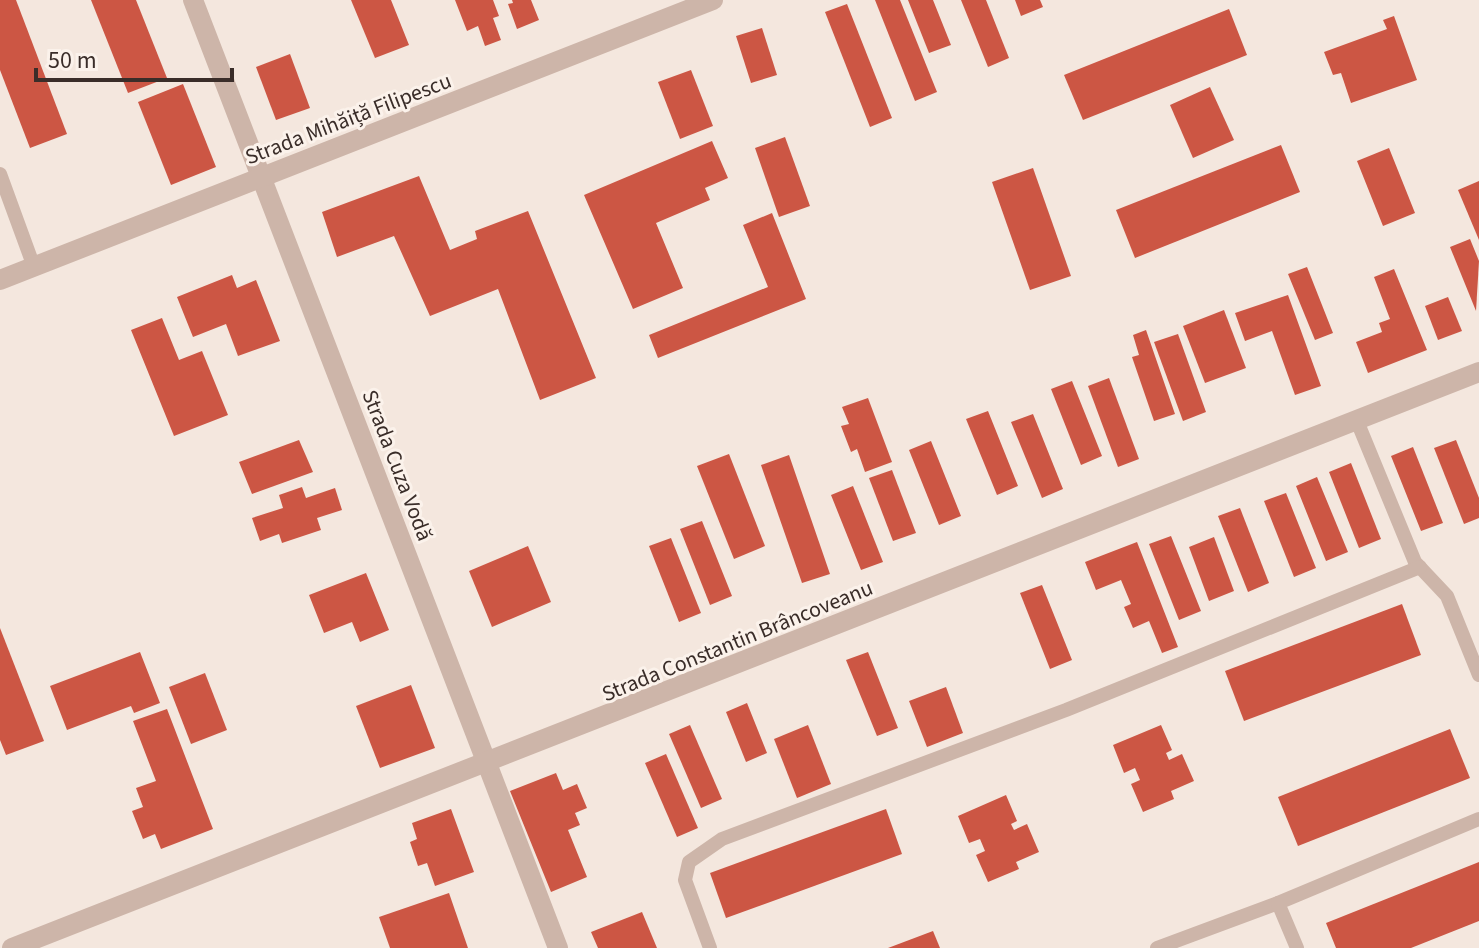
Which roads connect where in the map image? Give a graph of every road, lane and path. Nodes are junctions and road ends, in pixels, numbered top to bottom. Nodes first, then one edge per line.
1 (193, 0) edge
2 (713, 0) edge
3 (0, 174) edge
4 (261, 178) junction
5 (34, 267) junction
6 (0, 280) edge
7 (1479, 372) edge
8 (1357, 421) junction
9 (1420, 567) junction
10 (1479, 675) edge
11 (487, 764) junction
12 (1479, 819) edge
13 (1278, 903) junction
14 (12, 948) edge
15 (558, 948) edge
16 (710, 948) edge
17 (1157, 948) edge
18 (1297, 948) edge

1 - 4 street, Strada Cuza Vodă
2 - 4 street, Strada Mihăiță Filipescu
3 - 5 lane
4 - 5 street, Strada Mihăiță Filipescu
4 - 11 street, Strada Cuza Vodă
5 - 6 street, Strada Mihăiță Filipescu
7 - 8 street, Strada Constantin Brâncoveanu
8 - 9 lane
8 - 11 street, Strada Constantin Brâncoveanu
9 - 10 lane
9 - 16 lane
11 - 14 street, Strada Constantin Brâncoveanu
11 - 15 street, Strada Cuza Vodă
12 - 13 lane
13 - 17 lane
13 - 18 lane

